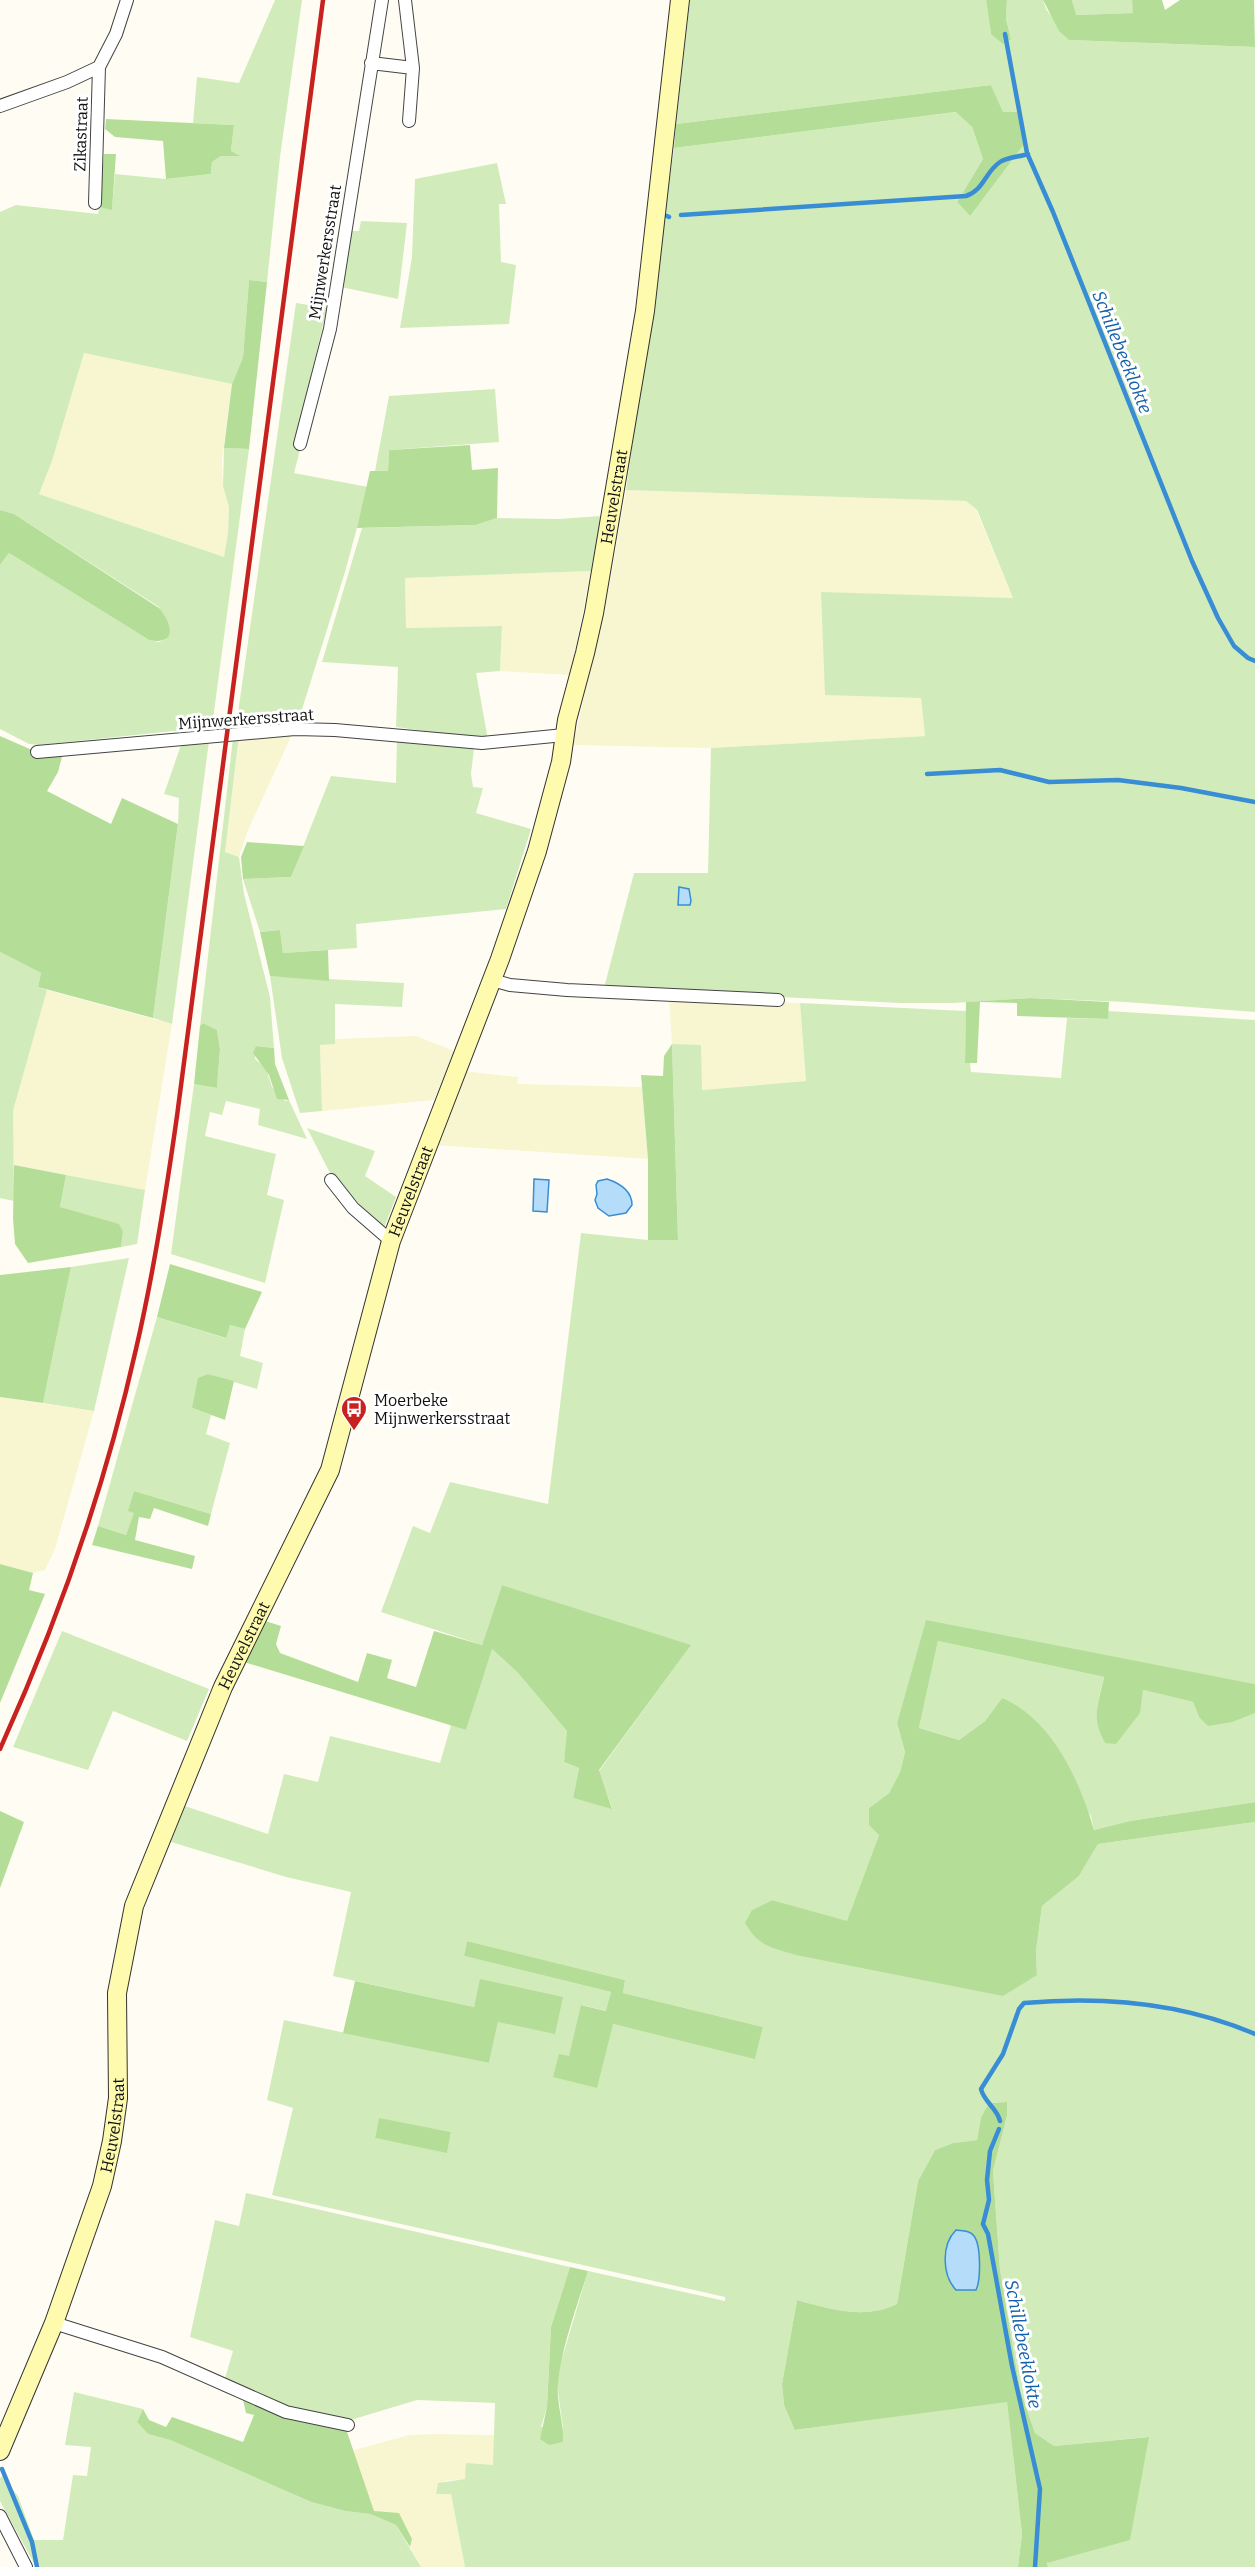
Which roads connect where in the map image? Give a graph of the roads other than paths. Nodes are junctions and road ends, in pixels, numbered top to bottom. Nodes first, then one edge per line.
1 (127, 0) edge
2 (382, 0) edge
3 (405, 0) edge
4 (680, 0) edge
5 (371, 63) junction
6 (99, 67) junction
7 (413, 68) junction
8 (0, 106) edge
9 (409, 121) dead end
10 (95, 203) dead end
11 (300, 444) dead end
12 (564, 735) junction
13 (37, 752) dead end
14 (492, 980) junction
15 (778, 1000) dead end
16 (331, 1180) dead end
17 (391, 1241) junction
18 (54, 2323) junction
19 (348, 2425) dead end
20 (1, 2449) edge
21 (0, 2516) edge
22 (26, 2567) edge

1 - 6 street, Zikastraat
2 - 5 street, Mijnwerkersstraat
3 - 7 street
4 - 12 street, Heuvelstraat
5 - 7 street
5 - 11 street, Mijnwerkersstraat
6 - 8 street, Zikastraat
6 - 10 street, Zikastraat
7 - 9 street
12 - 13 street, Mijnwerkersstraat
12 - 14 street, Heuvelstraat
14 - 15 street
14 - 17 street, Heuvelstraat
16 - 17 street
17 - 18 street, Heuvelstraat
18 - 19 street
18 - 20 street, Heuvelstraat
21 - 22 street

